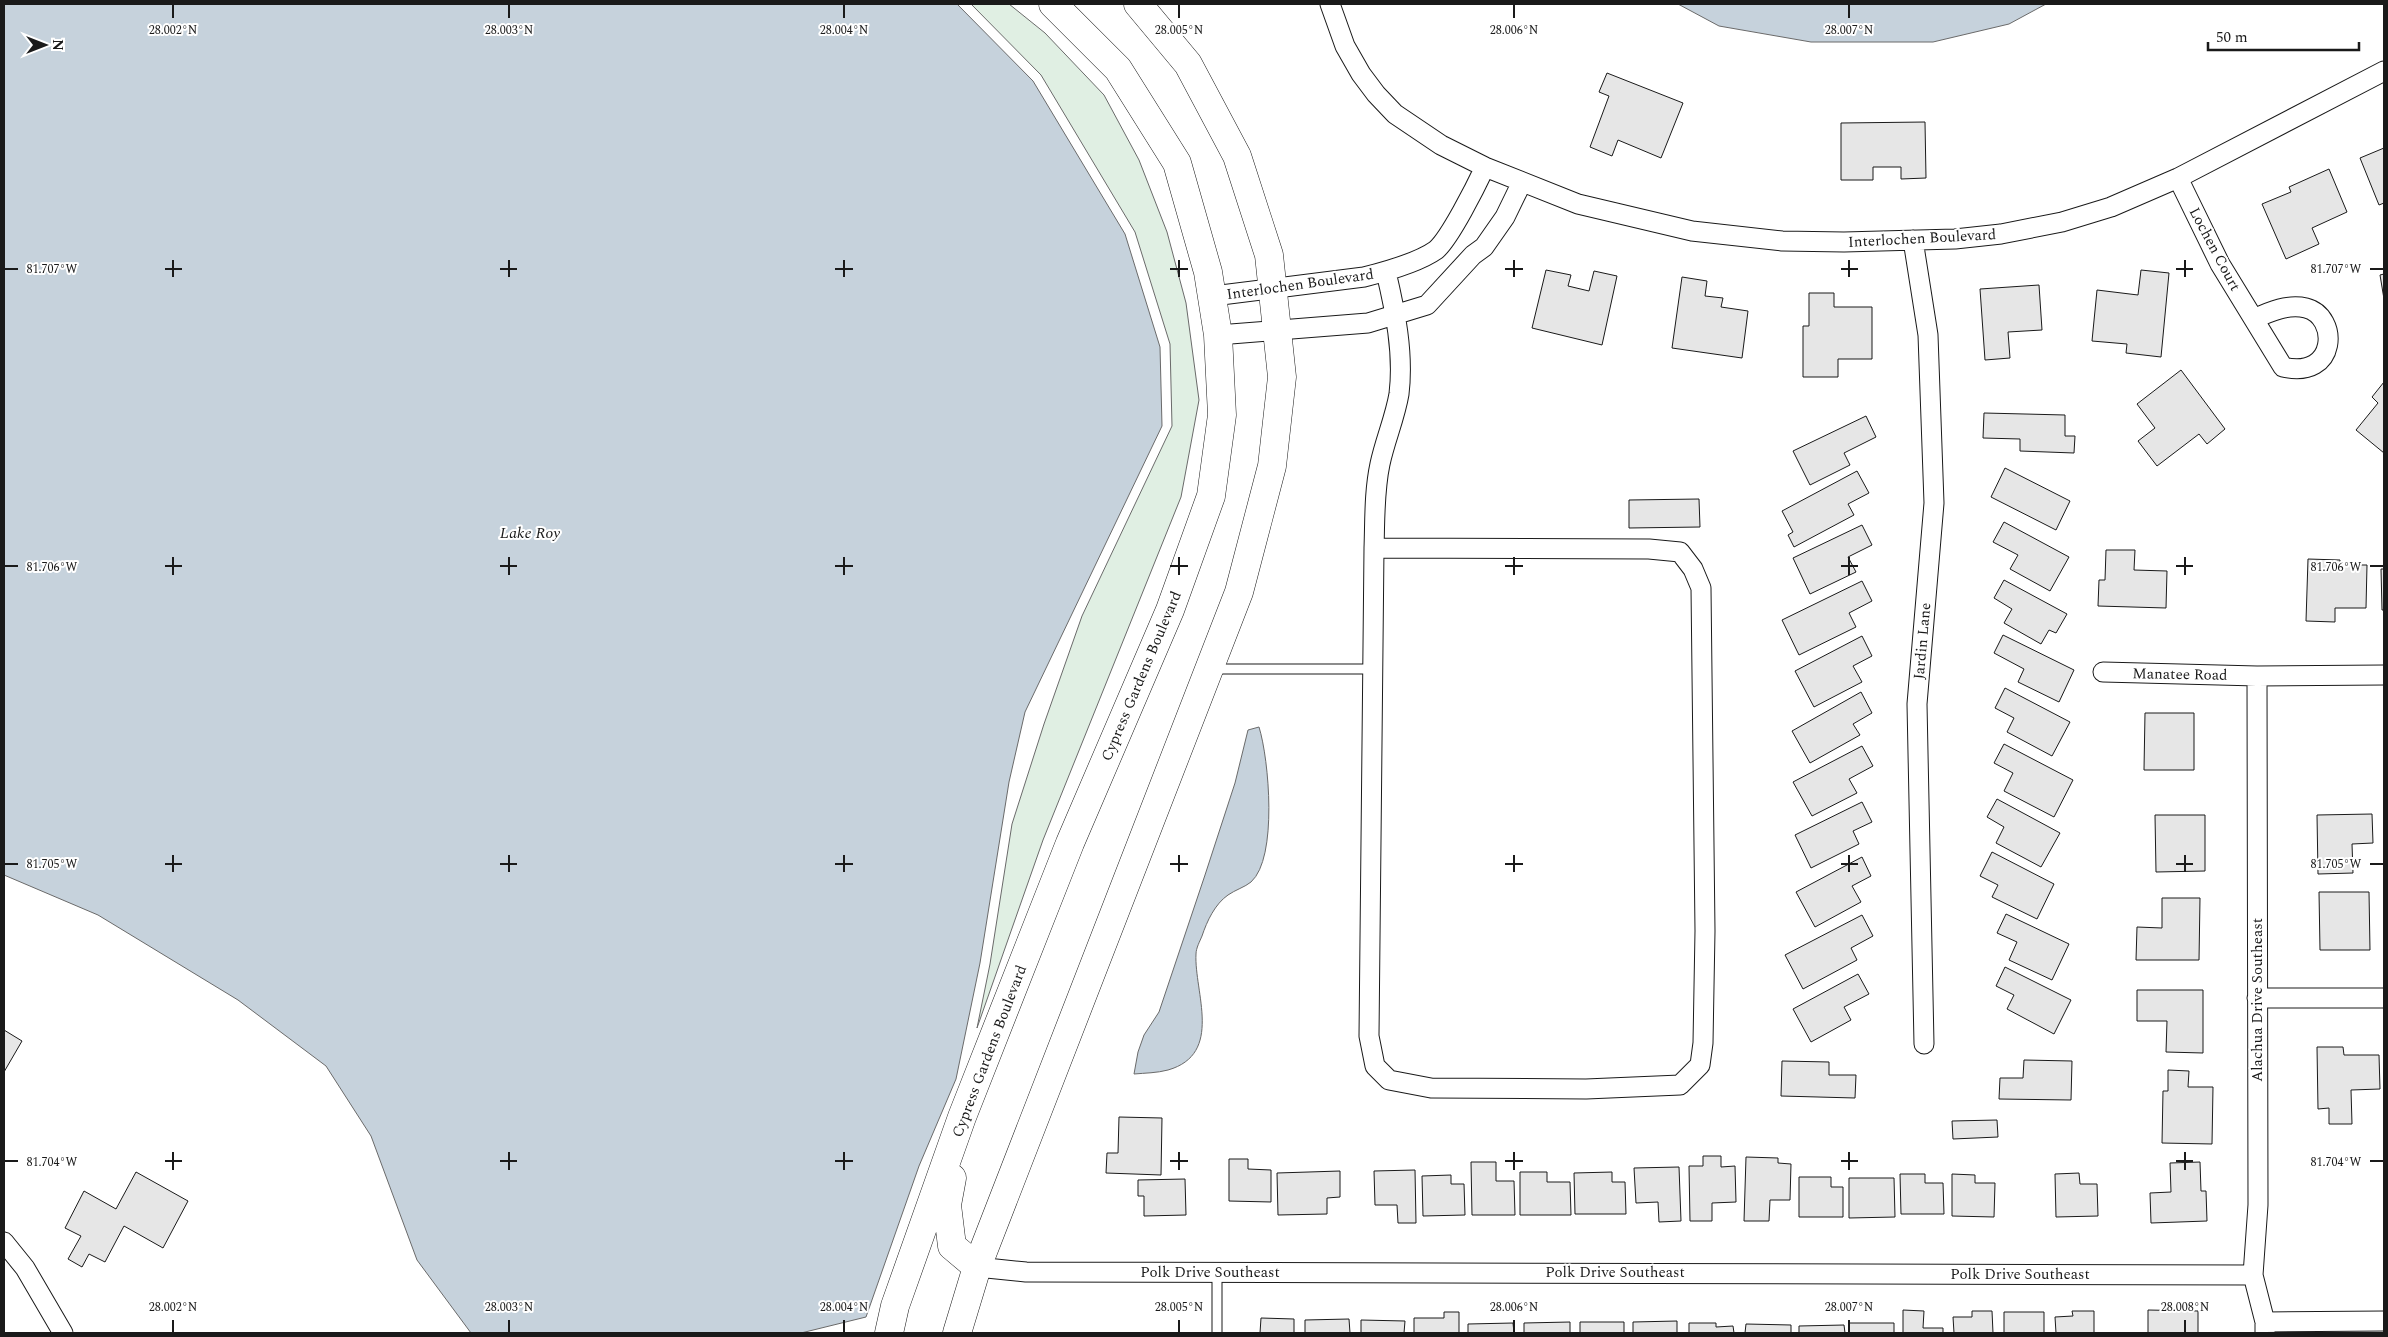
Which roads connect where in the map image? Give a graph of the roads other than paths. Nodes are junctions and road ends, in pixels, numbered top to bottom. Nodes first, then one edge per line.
1 (1053, 4) edge
2 (1138, 4) edge
3 (1330, 4) edge
4 (2384, 71) edge
5 (1485, 168) junction
6 (2178, 178) junction
7 (1522, 182) junction
8 (1913, 240) junction
9 (1386, 272) junction
10 (1273, 290) junction
11 (1212, 296) junction
12 (1396, 314) junction
13 (2254, 319) dead end
14 (1277, 330) junction
15 (1218, 335) junction
16 (1374, 548) junction
17 (1209, 668) junction
18 (1373, 668) junction
19 (2103, 672) dead end
20 (2384, 675) edge
21 (2257, 676) junction
22 (2257, 998) junction
23 (2384, 998) edge
24 (1924, 1044) dead end
25 (962, 1118) junction
26 (4, 1242) edge
27 (977, 1267) junction
28 (1217, 1273) junction
29 (2253, 1275) junction
30 (2384, 1321) edge
31 (2265, 1327) edge
32 (63, 1333) edge
33 (889, 1333) edge
34 (958, 1333) edge
35 (1217, 1333) edge

1 - 11 main road, Cypress Gardens Boulevard
2 - 10 main road
3 - 5 street, Interlochen Boulevard
4 - 6 street, Interlochen Boulevard
5 - 7 street, Interlochen Boulevard
5 - 9 street, Interlochen Boulevard
6 - 8 street, Interlochen Boulevard
6 - 13 street, Lochen Court
7 - 8 street, Interlochen Boulevard
7 - 12 street
8 - 24 street, Jardin Lane
9 - 10 street, Interlochen Boulevard
9 - 12 street
10 - 11 street, Interlochen Boulevard
10 - 14 main road
11 - 15 main road, Cypress Gardens Boulevard
12 - 14 street
12 - 16 street
14 - 15 street
14 - 17 main road
15 - 25 main road, Cypress Gardens Boulevard
16 - 18 street
16 - 18 street
17 - 18 lane
17 - 27 main road
19 - 21 street, Manatee Road
20 - 21 street, Manatee Road
21 - 22 street, Alachua Drive Southeast
22 - 23 street
22 - 29 street, Alachua Drive Southeast
25 - 27 main road
25 - 33 main road, Cypress Gardens Boulevard
26 - 32 street
27 - 28 street, Polk Drive Southeast
27 - 34 main road
28 - 29 street, Polk Drive Southeast
28 - 35 lane
29 - 31 street, Alachua Drive Southeast
30 - 31 street

